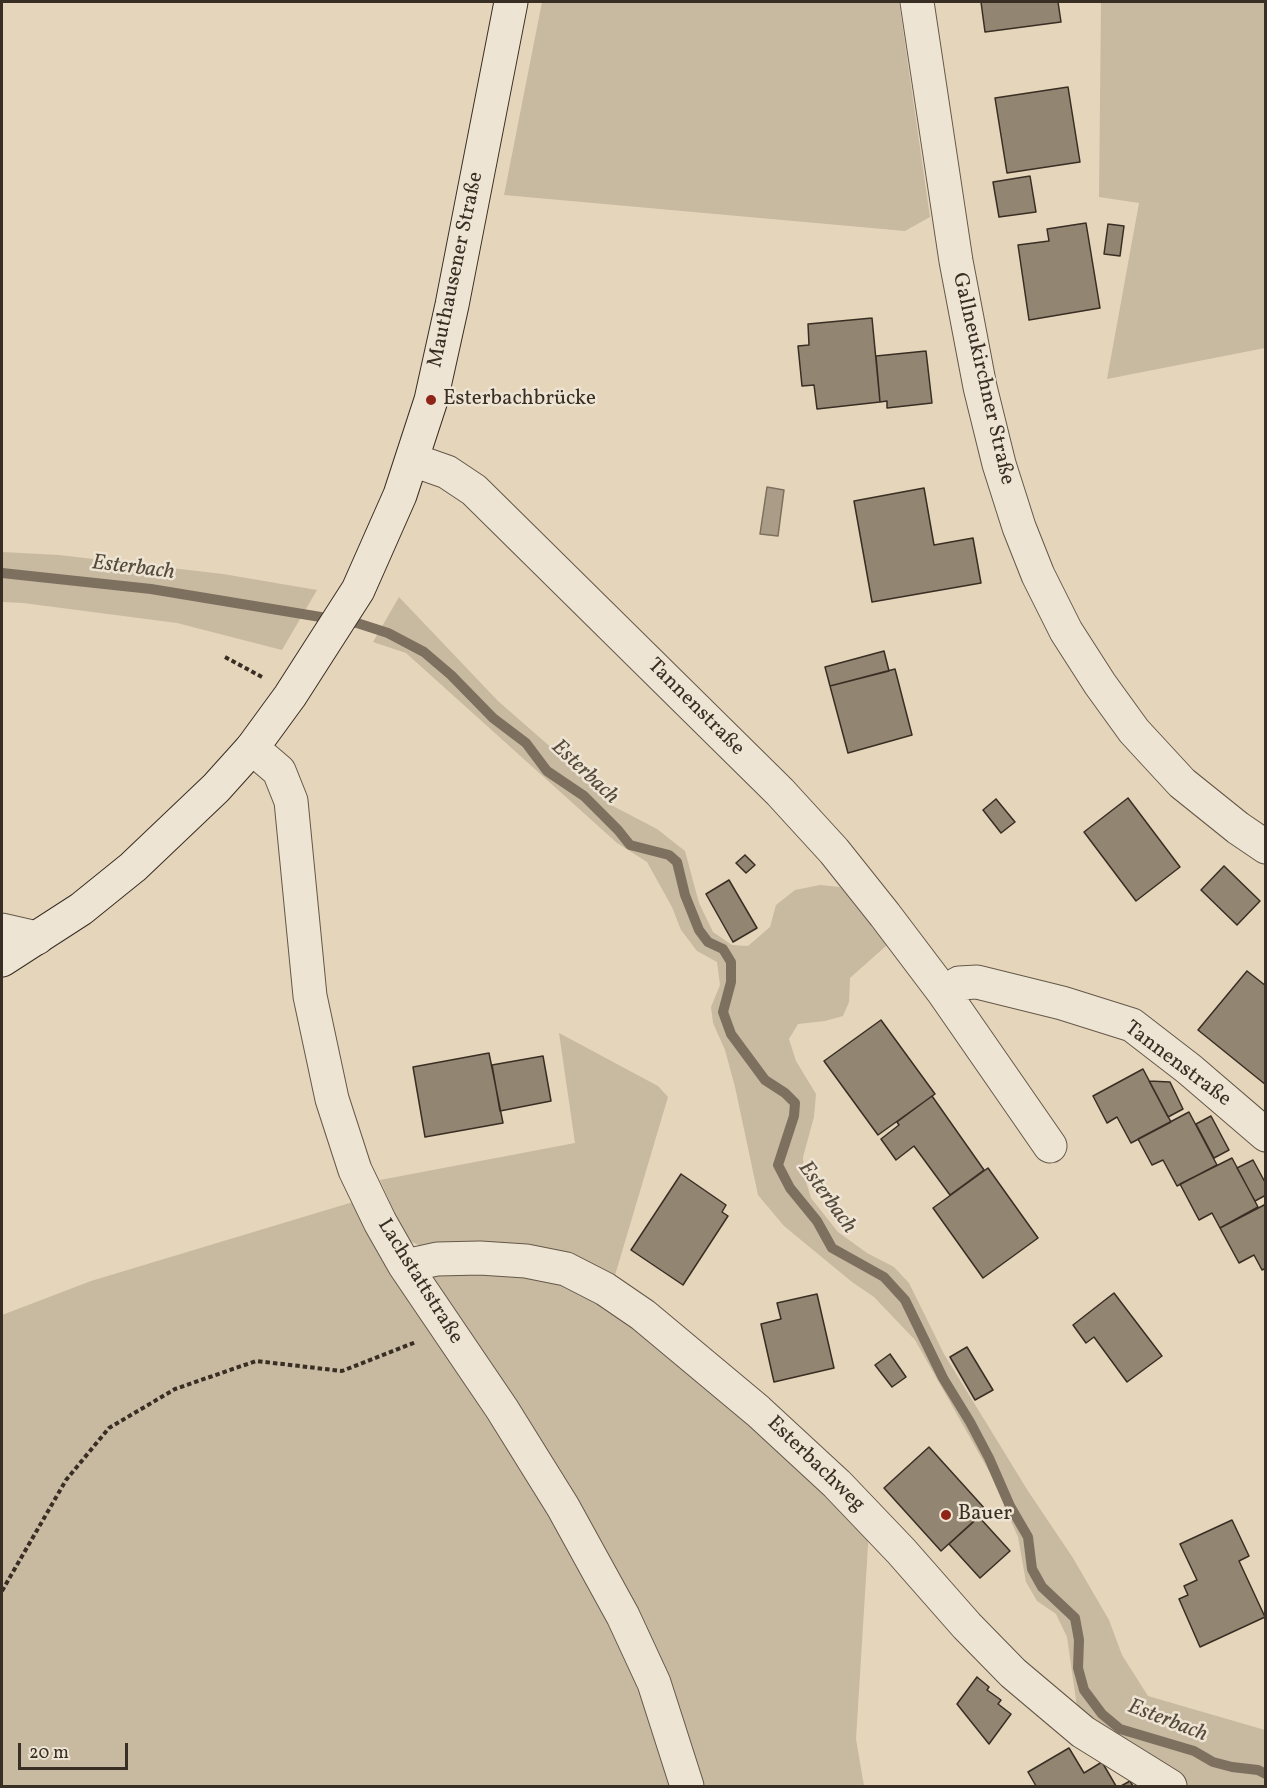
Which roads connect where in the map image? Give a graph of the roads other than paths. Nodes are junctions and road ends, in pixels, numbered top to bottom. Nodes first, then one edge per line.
1 (511, 2) edge
2 (917, 2) edge
3 (413, 460) junction
4 (252, 748) junction
5 (1266, 847) edge
6 (2, 930) edge
7 (37, 938) junction
8 (2, 960) edge
9 (944, 993) junction
10 (1266, 1135) edge
11 (1050, 1146) dead end
12 (405, 1266) junction
13 (687, 1786) edge
14 (1170, 1786) edge

1 - 3 street, Mauthausener Straße
2 - 5 street, Gallneukirchner Straße
3 - 4 street, Mauthausener Straße
3 - 9 street, Tannenstraße
4 - 7 street, Mauthausener Straße
4 - 12 street, Lachstattstraße
6 - 7 street
7 - 8 street, Mauthausener Straße
9 - 10 street, Tannenstraße
9 - 11 street, Tannenstraße
12 - 13 street, Lachstattstraße
12 - 14 street, Esterbachweg

